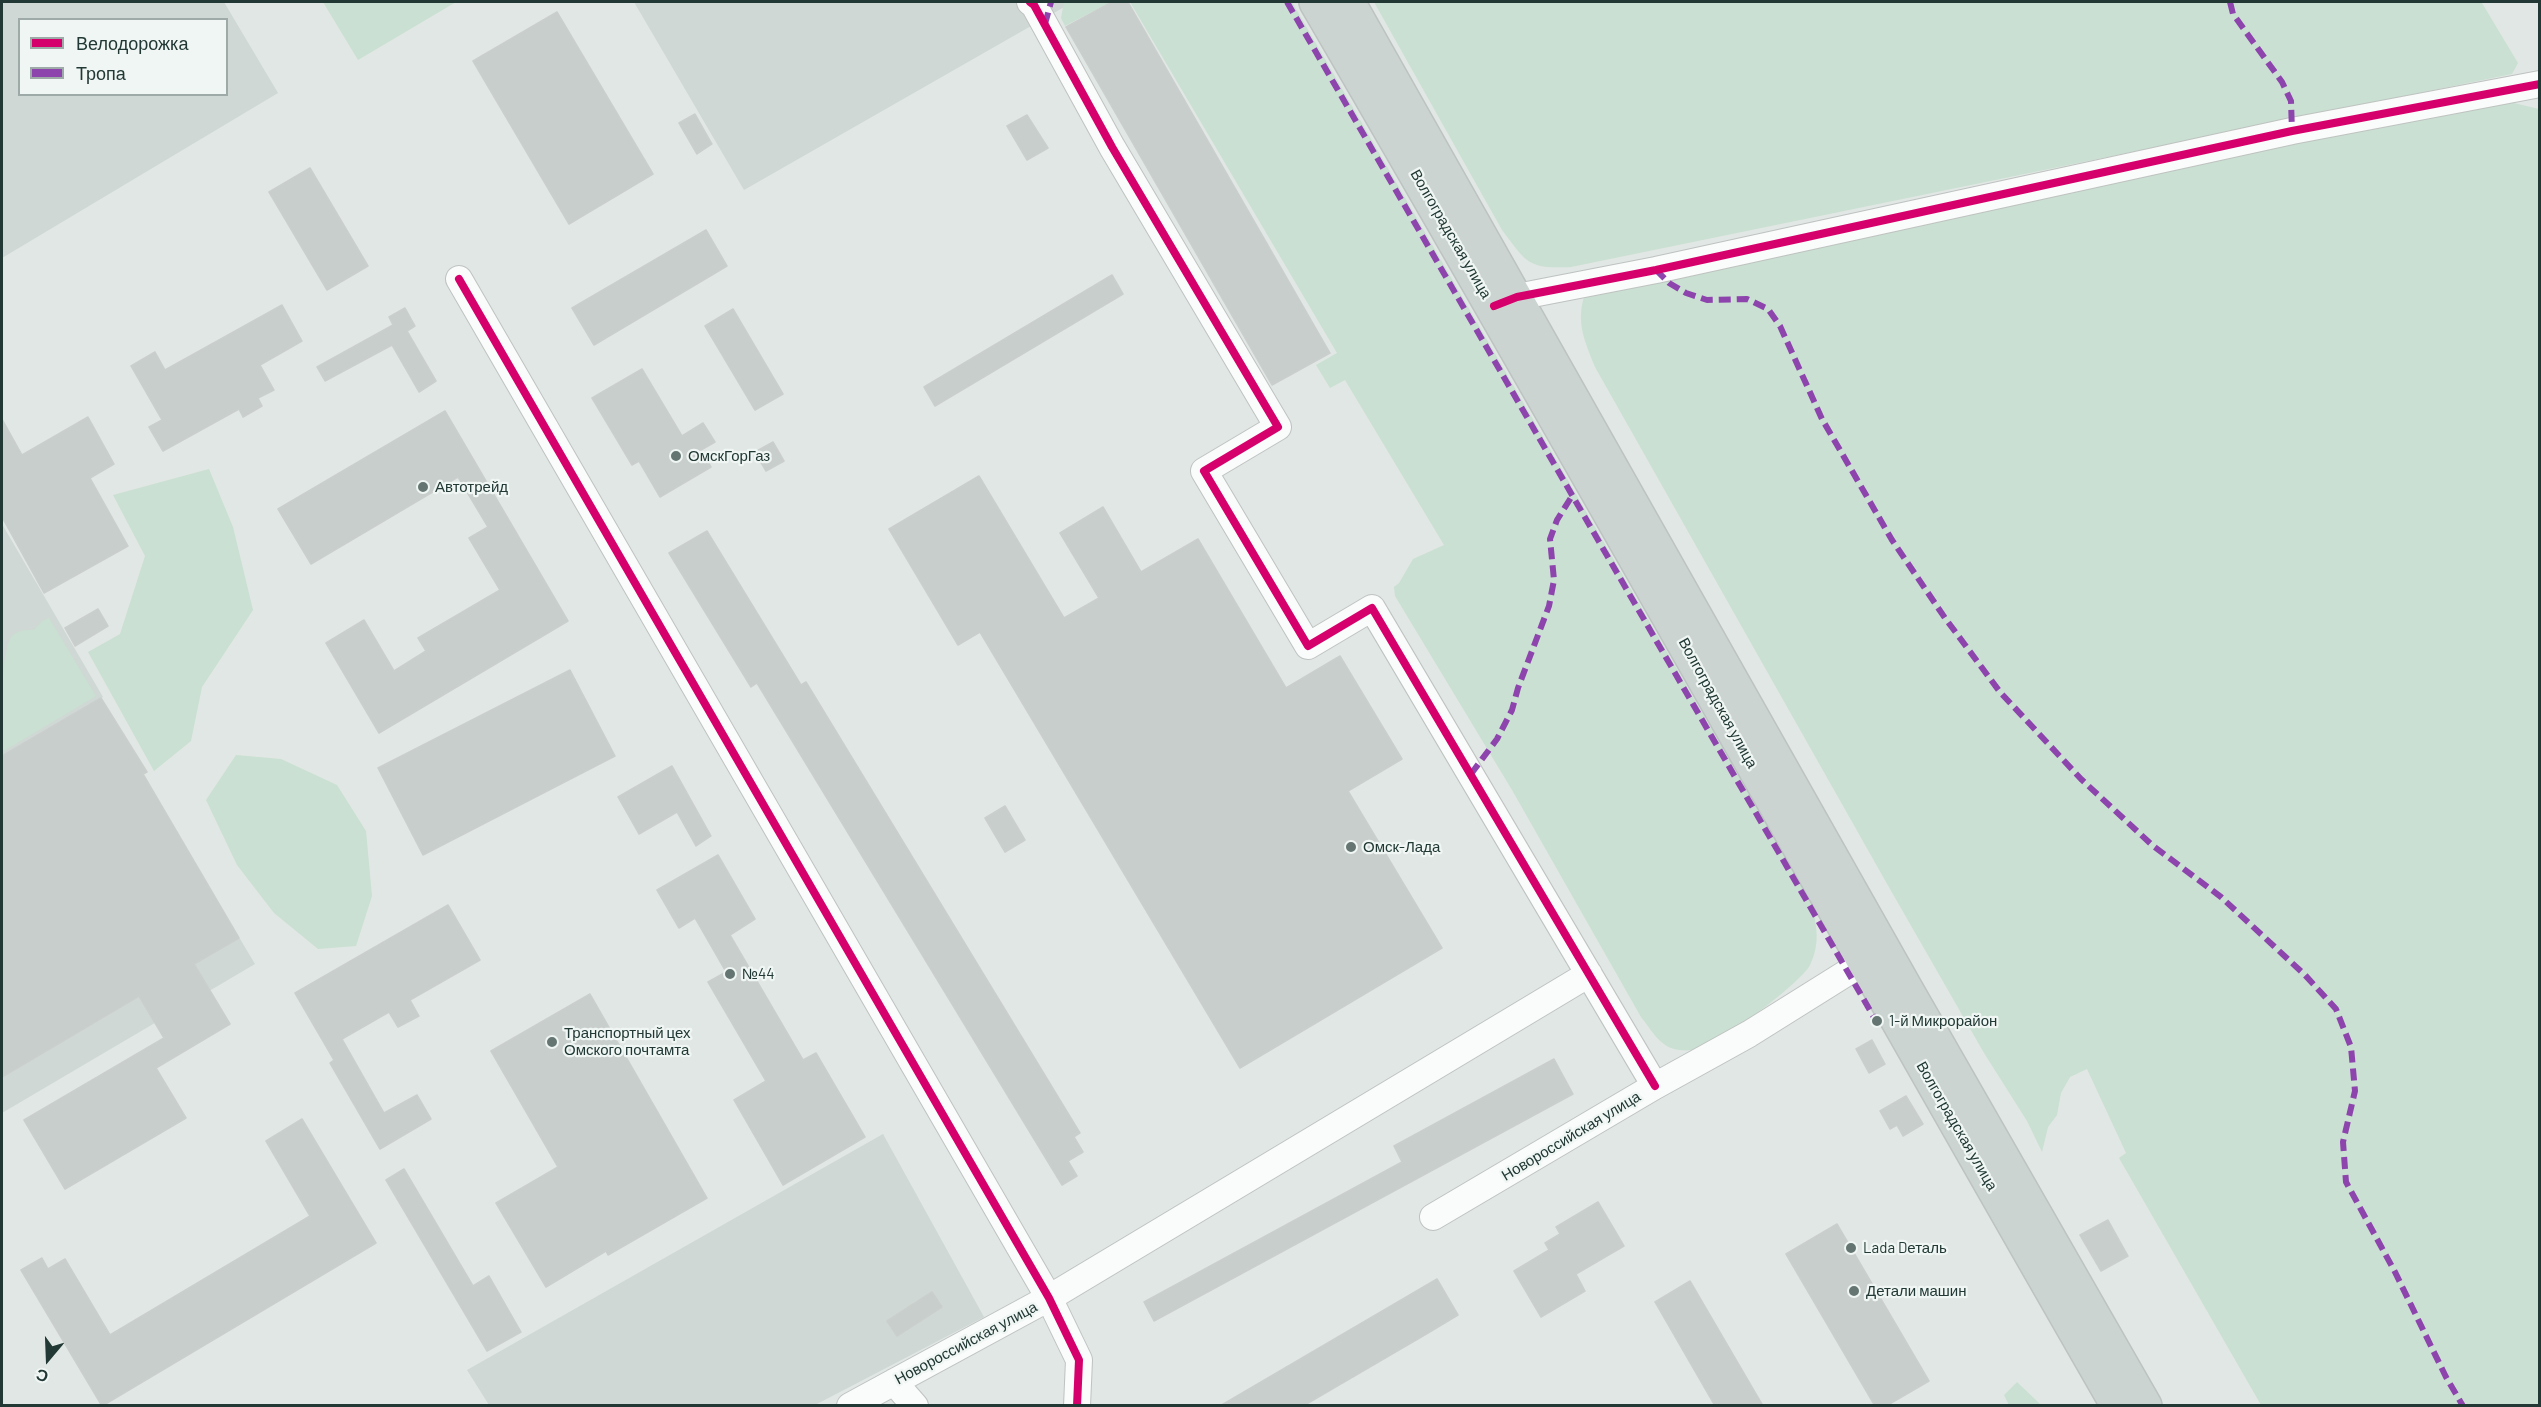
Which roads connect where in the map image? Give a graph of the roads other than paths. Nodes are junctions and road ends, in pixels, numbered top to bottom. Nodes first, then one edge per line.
1 (1030, 2) edge
2 (1316, 2) edge
3 (1348, 2) edge
4 (2540, 84) edge
5 (459, 279) dead end
6 (1505, 302) junction
7 (1864, 962) junction
8 (1589, 974) junction
9 (1656, 1086) junction
10 (1432, 1217) dead end
11 (1049, 1298) junction
12 (894, 1382) junction
13 (850, 1406) edge
14 (915, 1406) edge
15 (1077, 1406) edge
16 (2118, 1406) edge
17 (2145, 1406) edge

1 - 8 street
2 - 6 main road, Волгоградская улица
3 - 6 main road, Волгоградская улица
4 - 6 street
5 - 11 street
6 - 7 main road, Волгоградская улица
6 - 17 main road, Волгоградская улица
7 - 9 street, Новороссийская улица
7 - 16 main road, Волгоградская улица
8 - 9 street
8 - 11 street, Новороссийская улица
9 - 10 street, Новороссийская улица
11 - 12 street, Новороссийская улица
11 - 15 street
12 - 13 street, Новороссийская улица
12 - 14 street

